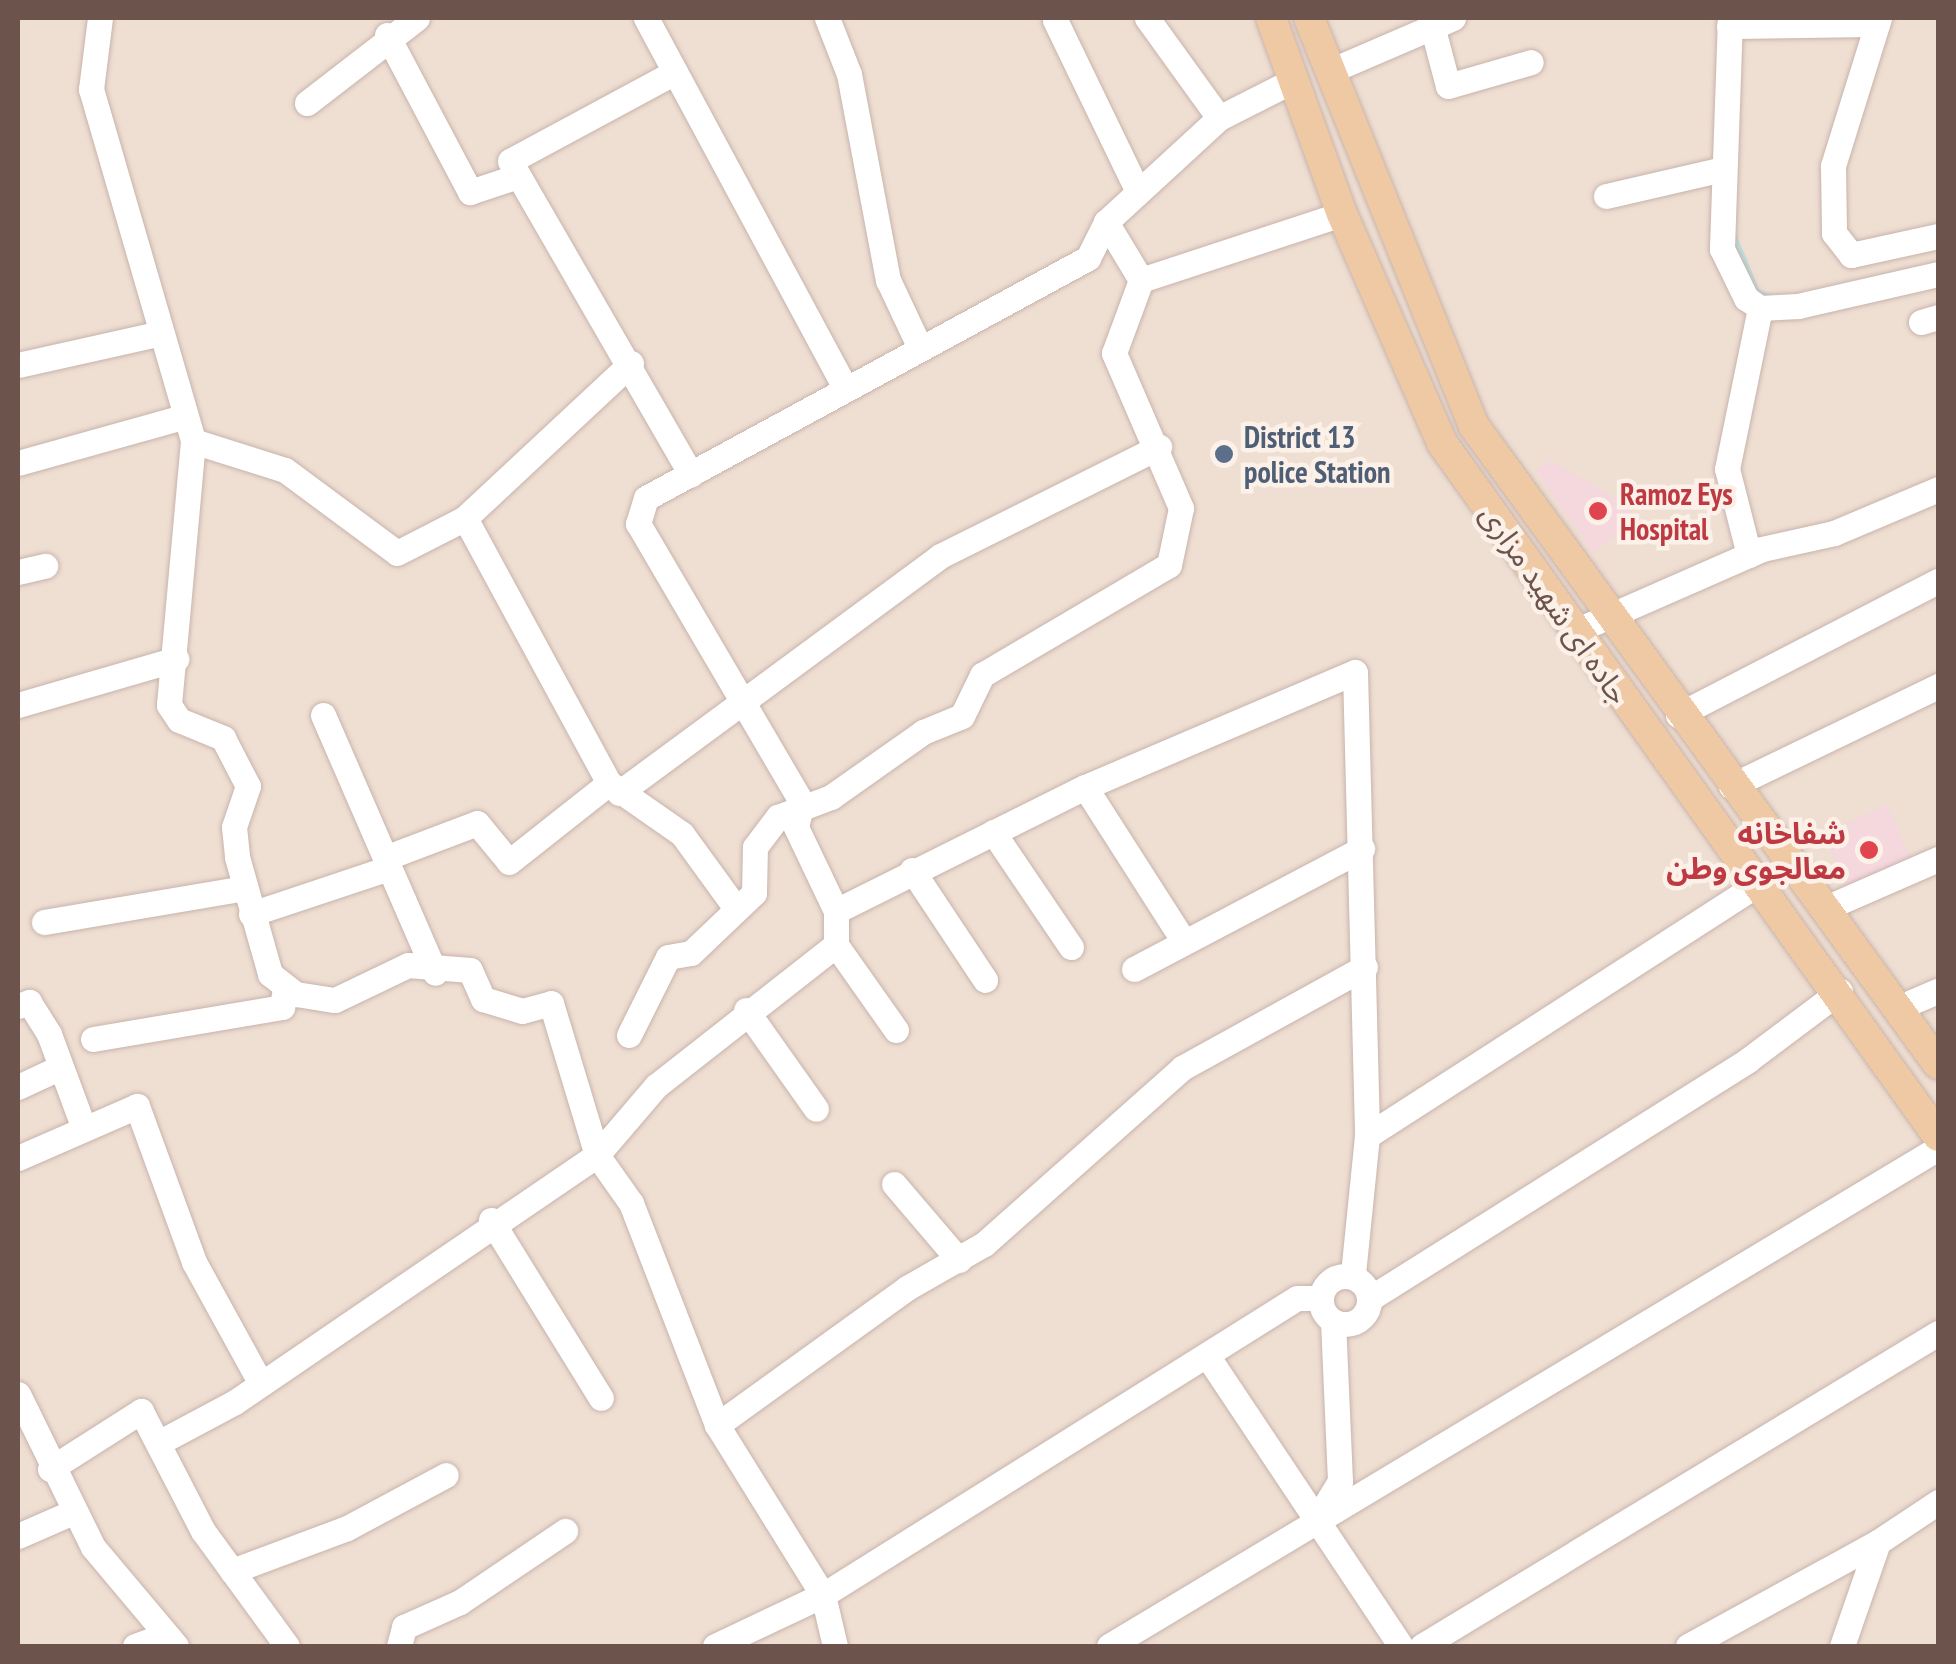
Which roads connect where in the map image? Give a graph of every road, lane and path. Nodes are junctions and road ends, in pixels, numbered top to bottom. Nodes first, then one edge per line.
1 (100, 18) edge
2 (416, 18) edge
3 (646, 18) edge
4 (827, 18) edge
5 (1147, 18) edge
6 (1271, 18) edge
7 (1309, 18) edge
8 (1054, 20) dead end
9 (1438, 20) edge
10 (1878, 21) edge
11 (1730, 22) edge
12 (387, 35) junction
13 (1531, 62) dead end
14 (1330, 71) junction
15 (675, 72) junction
16 (1294, 80) junction
17 (307, 103) dead end
18 (1220, 118) junction
19 (1719, 170) junction
20 (518, 176) junction
21 (1137, 190) junction
22 (1606, 196) dead end
23 (1342, 214) junction
24 (1106, 222) junction
25 (1938, 236) edge
26 (1938, 274) edge
27 (1141, 280) junction
28 (1760, 308) junction
29 (161, 332) junction
30 (919, 346) junction
31 (631, 364) junction
32 (18, 365) edge
33 (844, 386) junction
34 (188, 429) junction
35 (1159, 448) junction
36 (18, 463) edge
37 (691, 474) junction
38 (1938, 490) edge
39 (465, 518) junction
40 (1749, 555) junction
41 (45, 566) dead end
42 (18, 572) edge
43 (1938, 581) edge
44 (1606, 616) junction
45 (1573, 632) junction
46 (176, 659) junction
47 (1938, 686) edge
48 (743, 698) junction
49 (18, 705) edge
50 (323, 715) dead end
51 (1678, 715) junction
52 (1732, 786) junction
53 (1085, 787) junction
54 (614, 788) junction
55 (802, 803) junction
56 (994, 832) junction
57 (1362, 849) junction
58 (1938, 859) edge
59 (387, 863) junction
60 (912, 870) junction
61 (1758, 884) junction
62 (245, 888) junction
63 (735, 907) junction
64 (1828, 907) junction
65 (836, 911) junction
66 (251, 914) junction
67 (44, 922) dead end
68 (1183, 940) junction
69 (836, 945) junction
70 (1071, 947) dead end
71 (1365, 967) junction
72 (1134, 969) dead end
73 (435, 974) junction
74 (985, 980) dead end
75 (285, 989) junction
76 (1840, 991) junction
77 (1938, 991) edge
78 (18, 1006) edge
79 (1902, 1006) junction
80 (746, 1010) junction
81 (896, 1030) dead end
82 (629, 1034) dead end
83 (94, 1039) dead end
84 (1938, 1064) edge
85 (61, 1067) junction
86 (18, 1087) edge
87 (816, 1109) dead end
88 (82, 1126) junction
89 (1367, 1136) junction
90 (1938, 1136) edge
91 (1938, 1148) edge
92 (597, 1154) junction
93 (18, 1158) edge
94 (894, 1184) dead end
95 (491, 1220) junction
96 (959, 1260) junction
97 (1354, 1274) junction
98 (1320, 1298) junction
99 (1368, 1299) junction
100 (1333, 1321) junction
101 (1938, 1333) edge
102 (1208, 1357) junction
103 (261, 1384) junction
104 (601, 1398) dead end
105 (20, 1408) edge
106 (717, 1425) junction
107 (160, 1442) junction
108 (50, 1469) junction
109 (446, 1475) dead end
110 (1938, 1502) edge
111 (73, 1512) junction
112 (1316, 1521) junction
113 (564, 1531) dead end
114 (18, 1536) edge
115 (1878, 1542) junction
116 (232, 1572) junction
117 (823, 1595) junction
118 (170, 1641) edge
119 (135, 1646) edge
120 (288, 1646) edge
121 (399, 1646) edge
122 (716, 1646) edge
123 (835, 1646) edge
124 (1109, 1646) edge
125 (1401, 1646) edge
126 (1422, 1646) edge
127 (1688, 1646) edge
128 (1842, 1646) edge

1 - 29 street
2 - 12 street
3 - 15 street
4 - 30 street
5 - 18 street
6 - 16 main road, جاده ای شهید مزاری
7 - 14 main road, جاده ای شهید مزاری
8 - 21 street
9 - 13 street
9 - 14 street
10 - 11 street
10 - 25 street
11 - 19 street
12 - 17 street
12 - 20 street
14 - 44 main road, جاده ای شهید مزاری
15 - 20 street
15 - 33 street
16 - 18 street
16 - 23 main road, جاده ای شهید مزاری
18 - 21 street
19 - 22 street
19 - 28 street
20 - 31 street
21 - 24 street
23 - 27 street
23 - 45 main road, جاده ای شهید مزاری
24 - 27 street
24 - 30 street
26 - 28 street
27 - 35 street
28 - 40 street
29 - 32 street
29 - 34 street
30 - 33 street
31 - 37 street
31 - 39 street
33 - 37 street
34 - 36 street
34 - 39 street
34 - 46 street
35 - 48 street
35 - 55 street
37 - 48 street
38 - 40 street
39 - 54 street
40 - 44 street
41 - 42 street
43 - 51 street
44 - 45 street
44 - 51 main road, جاده ای شهید مزاری
45 - 61 main road, جاده ای شهید مزاری
46 - 49 street
46 - 62 street
47 - 52 street
48 - 54 street
48 - 55 street
50 - 59 street
51 - 52 main road, جاده ای شهید مزاری
52 - 64 main road, جاده ای شهید مزاری
53 - 56 street
53 - 57 street
53 - 68 street
54 - 59 street
54 - 63 street
55 - 63 street
55 - 65 street
56 - 60 street
56 - 70 street
57 - 68 street
57 - 71 street
58 - 64 street
59 - 66 street
59 - 73 street
60 - 65 street
60 - 74 street
61 - 76 main road, جاده ای شهید مزاری
61 - 89 street
62 - 66 street
62 - 67 street
63 - 82 street
64 - 79 main road, جاده ای شهید مزاری
65 - 69 street
66 - 75 street
68 - 72 street
69 - 80 street
69 - 81 street
71 - 89 street
71 - 96 street
73 - 75 street
73 - 92 street
75 - 83 street
76 - 90 main road, جاده ای شهید مزاری
76 - 99 street
77 - 79 street
78 - 85 street
79 - 84 main road, جاده ای شهید مزاری
80 - 87 street
80 - 92 street
85 - 86 street
85 - 88 street
88 - 93 street
88 - 103 street
89 - 97 street
91 - 112 street
92 - 95 street
92 - 106 street
94 - 96 street
95 - 103 street
95 - 104 street
96 - 106 street
97 - 98 street
97 - 99 street
98 - 100 street
98 - 102 street
99 - 100 street
100 - 112 street
101 - 126 street
102 - 112 street
102 - 117 street
103 - 107 street
105 - 108 street
106 - 117 street
107 - 108 street
107 - 116 street
108 - 111 street
109 - 116 street
110 - 115 street
111 - 114 street
111 - 118 street
112 - 124 street
112 - 125 street
113 - 121 street
115 - 127 street
115 - 128 street
116 - 120 street
117 - 122 street
117 - 123 street
118 - 119 street

